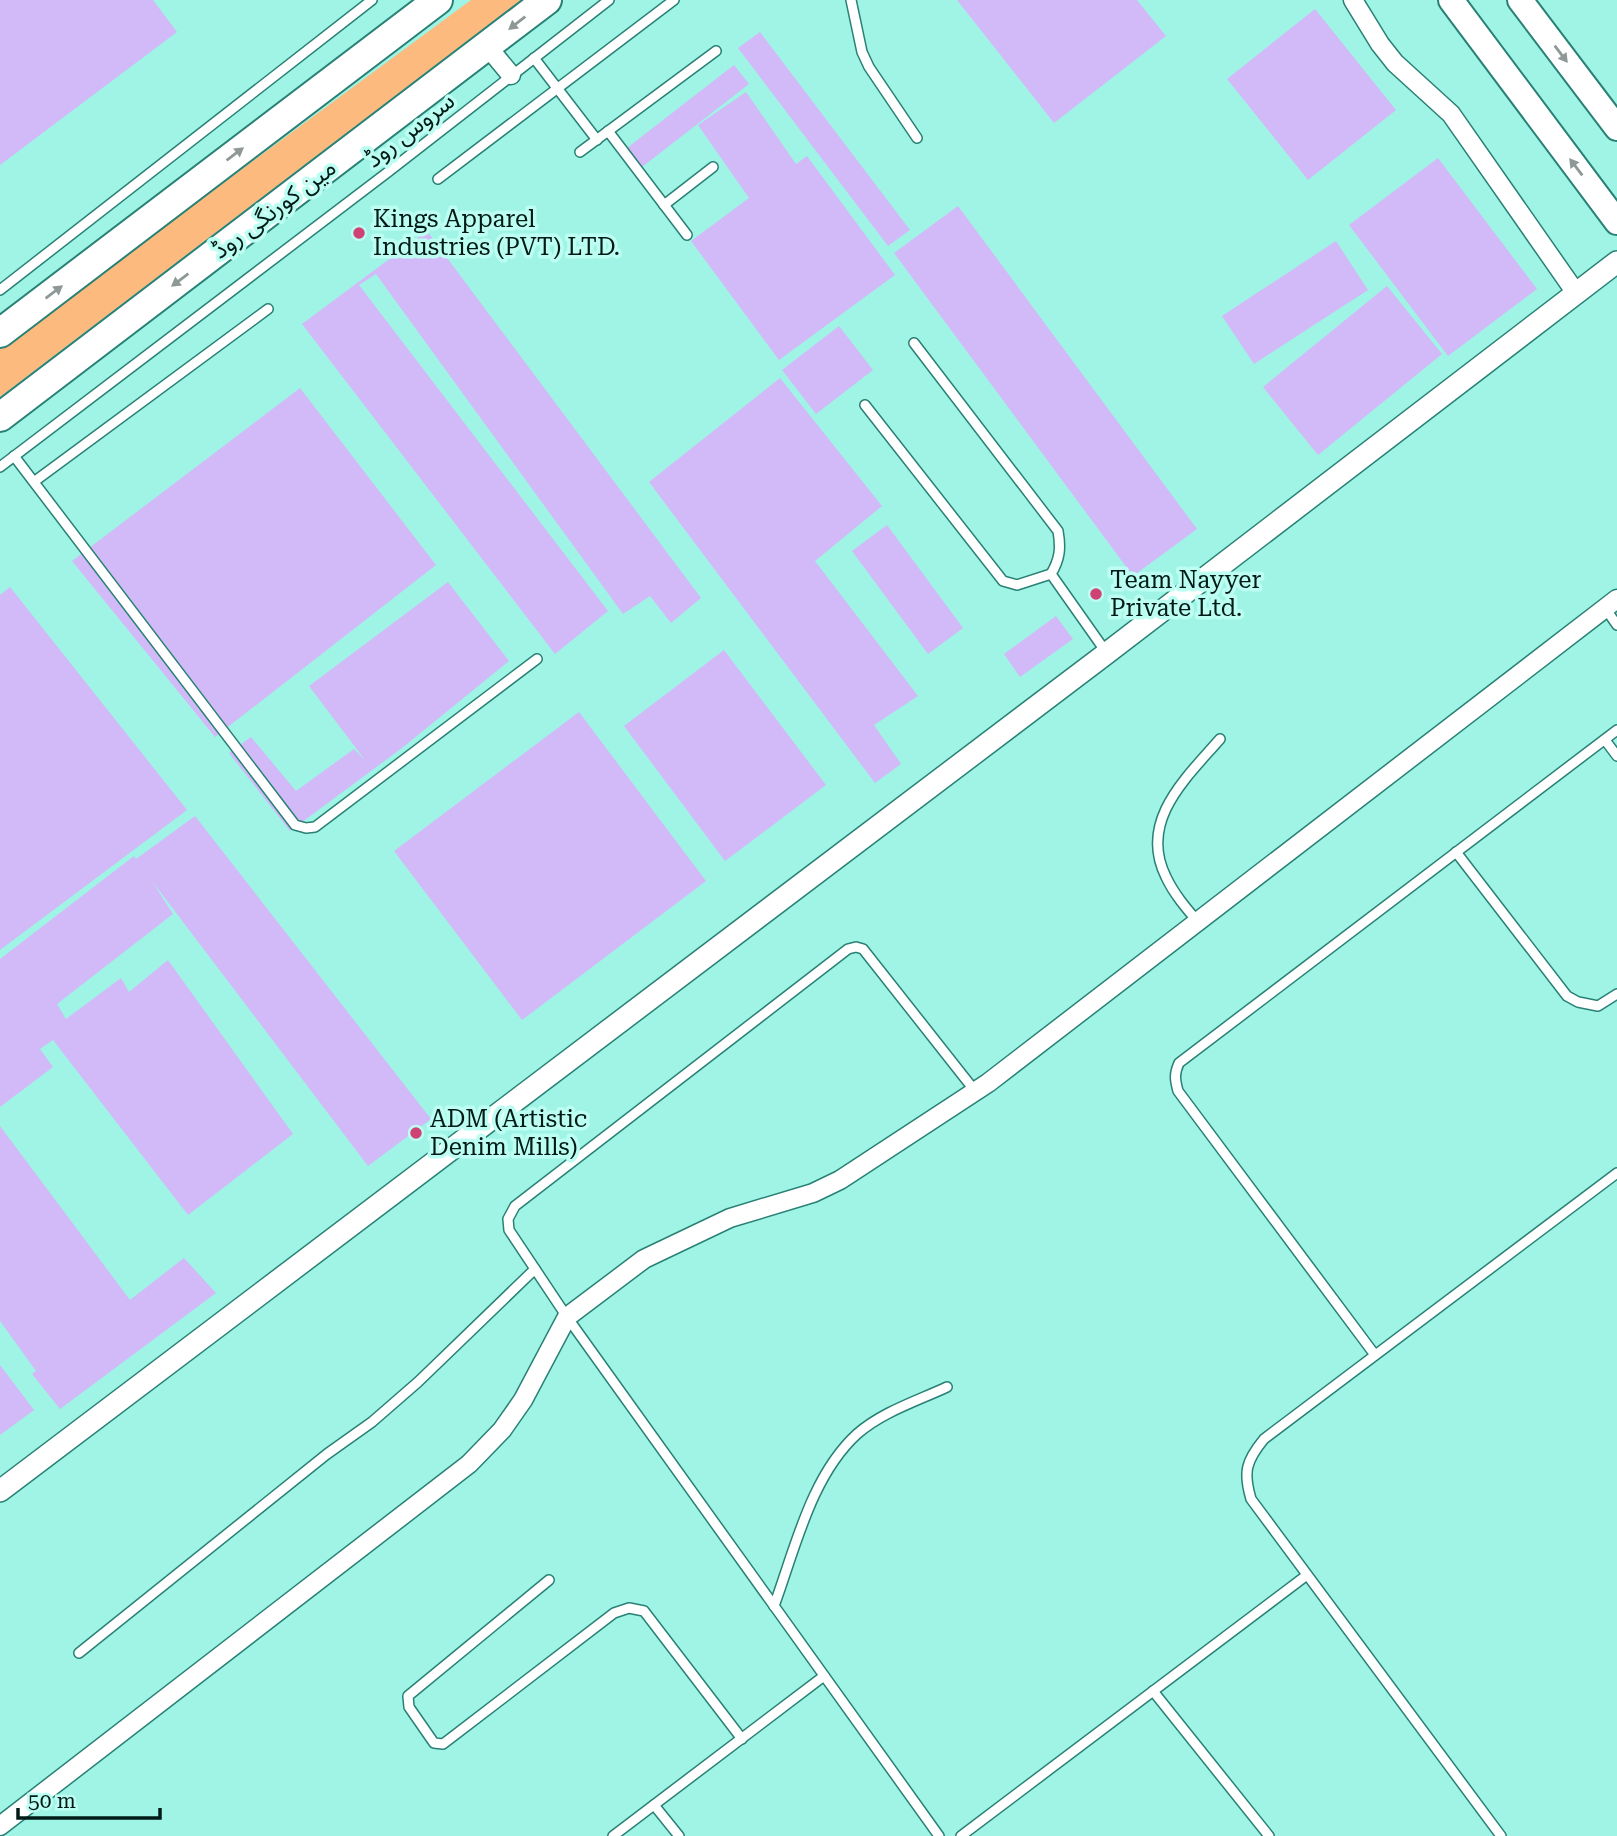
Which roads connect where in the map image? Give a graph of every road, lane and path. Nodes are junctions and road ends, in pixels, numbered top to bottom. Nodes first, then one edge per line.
1 (372, 0) edge
2 (438, 0) edge
3 (547, 0) edge
4 (608, 0) edge
5 (674, 0) edge
6 (851, 0) edge
7 (1353, 0) edge
8 (1451, 0) edge
9 (1520, 0) edge
10 (488, 46) junction
11 (716, 51) dead end
12 (534, 58) junction
13 (511, 75) junction
14 (558, 89) junction
15 (1617, 128) edge
16 (608, 131) junction
17 (917, 138) dead end
18 (597, 139) junction
19 (580, 152) dead end
20 (713, 167) dead end
21 (438, 179) dead end
22 (664, 205) junction
23 (1617, 222) edge
24 (687, 235) dead end
25 (1617, 262) edge
26 (0, 290) edge
27 (1576, 293) junction
28 (268, 309) dead end
29 (0, 333) edge
30 (914, 343) dead end
31 (865, 405) dead end
32 (0, 417) edge
33 (14, 456) junction
34 (0, 467) edge
35 (35, 481) junction
36 (1051, 574) junction
37 (1611, 603) edge
38 (1617, 625) edge
39 (1107, 653) junction
40 (537, 659) dead end
41 (1617, 730) edge
42 (1220, 739) dead end
43 (1605, 740) junction
44 (1617, 756) edge
45 (1456, 852) junction
46 (1198, 922) junction
47 (1617, 994) edge
48 (975, 1091) junction
49 (1617, 1173) edge
50 (535, 1269) junction
51 (567, 1317) junction
52 (1376, 1355) junction
53 (947, 1387) dead end
54 (1, 1488) edge
55 (1307, 1575) junction
56 (550, 1580) dead end
57 (774, 1606) junction
58 (79, 1653) dead end
59 (824, 1676) junction
60 (1153, 1691) junction
61 (742, 1739) junction
62 (654, 1805) junction
63 (0, 1826) edge
64 (613, 1836) edge
65 (679, 1836) edge
66 (939, 1836) edge
67 (961, 1836) edge
68 (1269, 1836) edge
69 (1501, 1836) edge

1 - 26 lane
29 -> 2 main road
3 -> 10 main road, مین کورنگی روڈ
4 - 12 lane, سروس روڈ
5 - 14 lane
6 - 17 lane
7 - 27 street
23 -> 8 main road
9 -> 15 main road
10 - 13 street
10 -> 32 main road, مین کورنگی روڈ
11 - 16 lane
12 - 13 lane, سروس روڈ
12 - 14 lane
13 - 33 lane, سروس روڈ
14 - 18 lane
14 - 21 lane
16 - 18 lane
16 - 22 lane
18 - 19 lane
20 - 22 lane
22 - 24 lane
25 - 27 street
27 - 39 street
28 - 35 lane
30 - 36 lane
31 - 36 lane
33 - 34 lane, سروس روڈ
33 - 35 lane
35 - 40 lane
36 - 39 lane
37 - 38 lane
37 - 46 street
39 - 54 street
41 - 43 lane
42 - 46 lane
43 - 44 lane
43 - 45 lane
45 - 47 lane
45 - 52 lane
46 - 48 street
48 - 50 lane
48 - 51 street
49 - 52 lane
50 - 51 lane
50 - 58 lane
51 - 57 lane
51 - 63 street
52 - 55 lane
53 - 57 lane
55 - 60 lane
55 - 69 lane
56 - 61 lane
57 - 59 lane
59 - 61 lane
59 - 66 lane
60 - 67 lane
60 - 68 lane
61 - 62 lane
62 - 64 lane
62 - 65 lane

